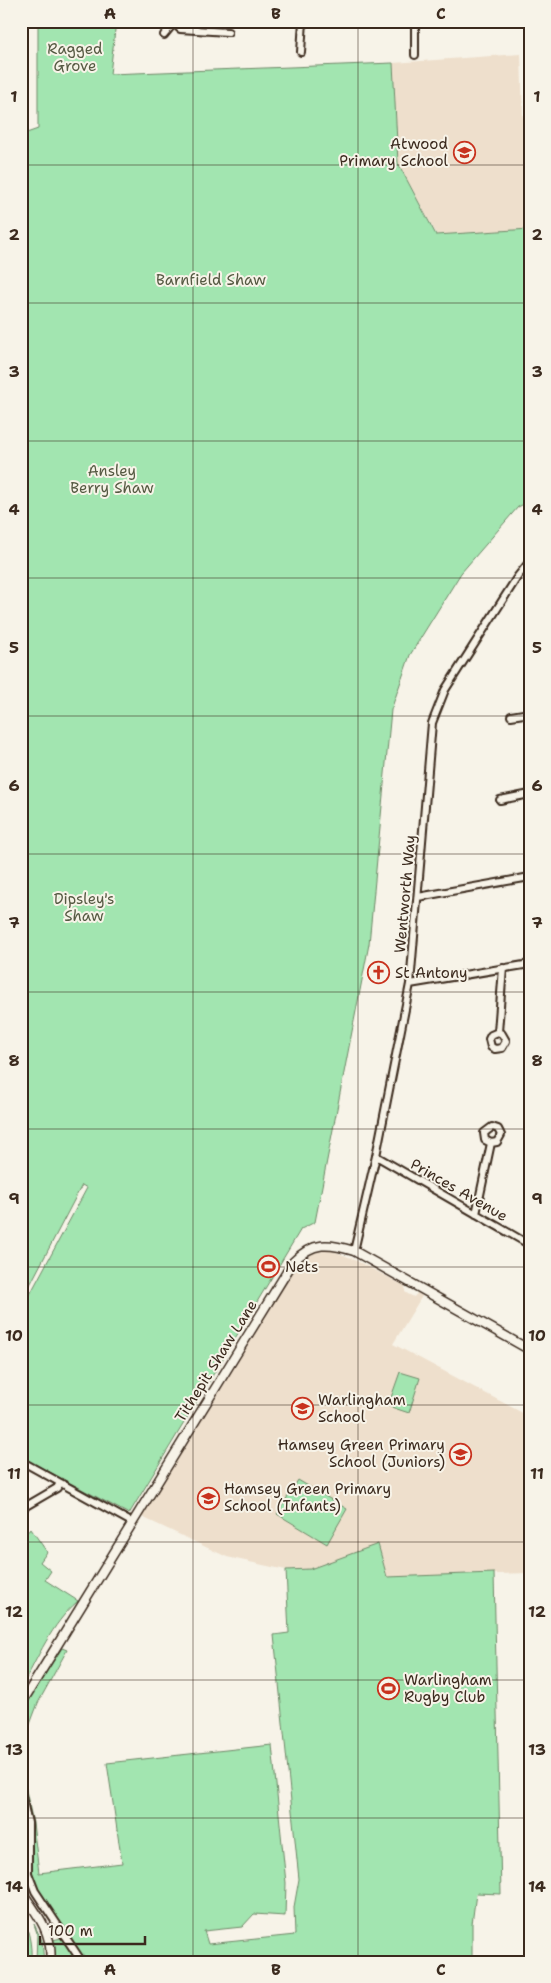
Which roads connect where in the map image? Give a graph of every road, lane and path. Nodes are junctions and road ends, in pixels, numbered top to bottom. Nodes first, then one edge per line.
1 (303, 21) edge
2 (414, 21) edge
3 (172, 23) edge
4 (228, 32) dead end
5 (164, 35) dead end
6 (301, 52) dead end
7 (415, 55) dead end
8 (530, 561) edge
9 (530, 713) edge
10 (511, 716) dead end
11 (530, 794) edge
12 (500, 800) dead end
13 (530, 877) edge
14 (418, 897) junction
15 (530, 964) edge
16 (503, 968) junction
17 (410, 984) junction
18 (498, 1032) dead end
19 (491, 1144) dead end
20 (376, 1156) junction
21 (476, 1214) junction
22 (530, 1245) edge
23 (354, 1251) junction
24 (530, 1350) edge
25 (21, 1461) edge
26 (60, 1483) junction
27 (21, 1509) edge
28 (133, 1523) junction
29 (21, 1704) edge
30 (21, 1793) edge
31 (21, 1890) edge
32 (50, 1962) edge
33 (82, 1962) edge

1 - 6 street
2 - 7 street
3 - 4 street
3 - 5 street
8 - 14 street, Wentworth Way
9 - 10 street
11 - 12 street
13 - 14 street
14 - 17 street, Wentworth Way
15 - 16 street
16 - 17 street
16 - 18 street
17 - 20 street, Wentworth Way
19 - 21 street
20 - 21 street, Princes Avenue
20 - 23 street, Wentworth Way
21 - 22 street, Princes Avenue
23 - 24 street, Tithepit Shaw Lane
23 - 28 street, Tithepit Shaw Lane
25 - 26 street
26 - 27 street
26 - 28 street
28 - 29 street, Tithepit Shaw Lane
30 - 33 street
31 - 32 street

